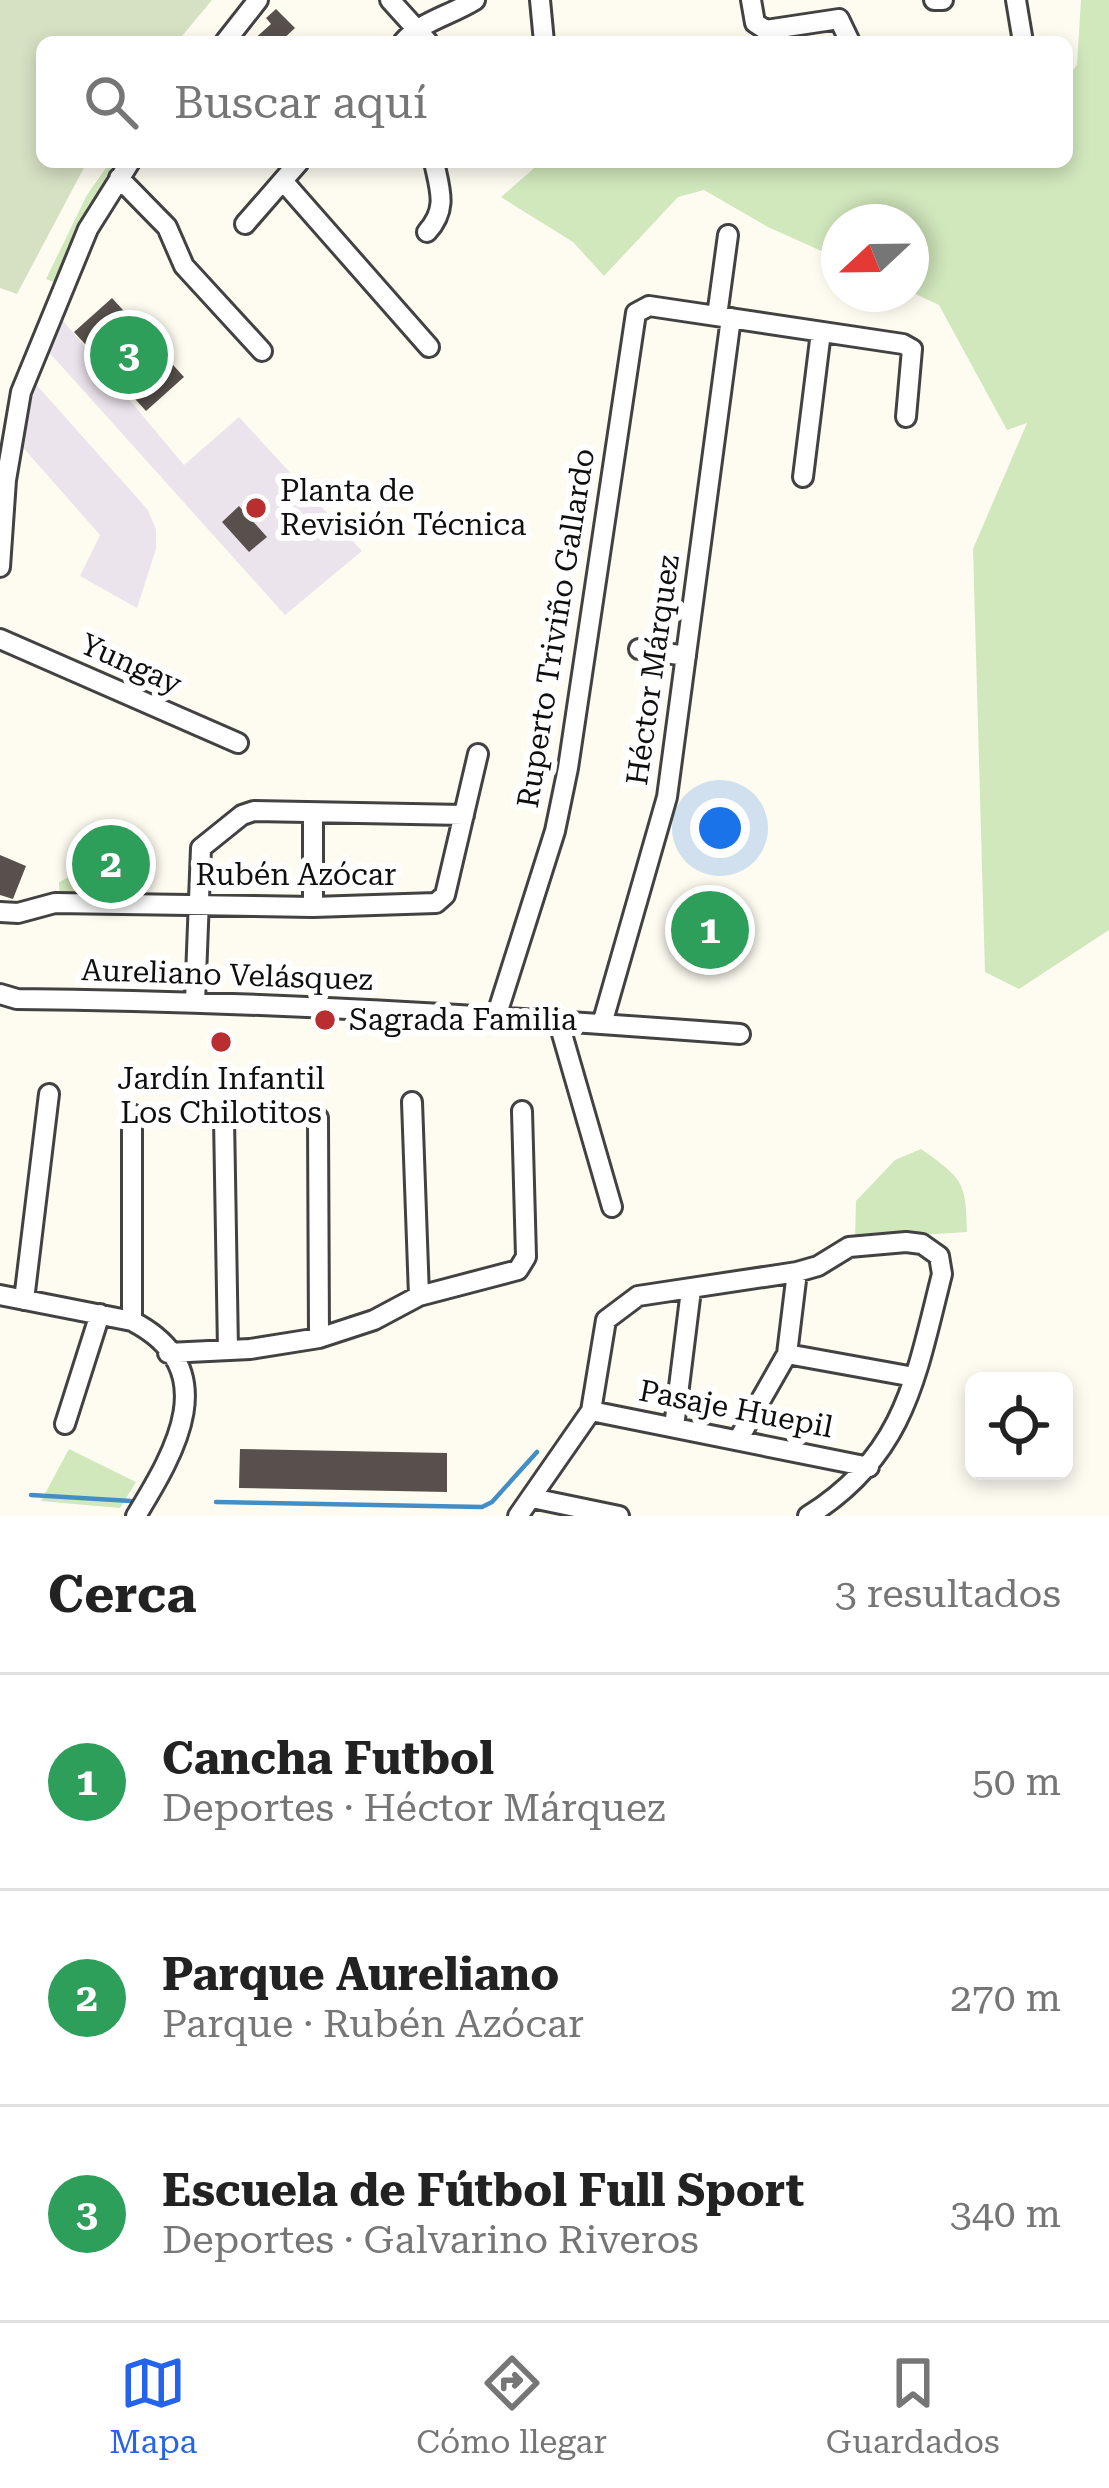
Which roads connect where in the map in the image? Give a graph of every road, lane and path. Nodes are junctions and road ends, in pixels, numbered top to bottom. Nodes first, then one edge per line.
1 (258, 0) edge
2 (390, 0) edge
3 (475, 0) edge
4 (540, 0) edge
5 (752, 0) edge
6 (934, 0) edge
7 (944, 0) edge
8 (1016, 0) edge
9 (838, 10) edge
10 (230, 36) edge
11 (414, 36) edge
12 (416, 36) edge
13 (543, 36) edge
14 (1022, 36) edge
15 (294, 168) edge
16 (435, 168) edge
17 (125, 170) edge
18 (283, 181) junction
19 (245, 224) dead end
20 (428, 232) dead end
21 (728, 235) dead end
22 (724, 317) junction
23 (821, 332) junction
24 (430, 347) dead end
25 (262, 351) dead end
26 (905, 417) dead end
27 (803, 477) dead end
28 (0, 567) edge
29 (0, 639) edge
30 (639, 649) dead end
31 (686, 656) junction
32 (238, 743) dead end
33 (478, 754) dead end
34 (314, 814) junction
35 (464, 815) junction
36 (197, 905) junction
37 (313, 907) junction
38 (0, 912) edge
39 (0, 994) edge
40 (195, 1002) junction
41 (496, 1017) junction
42 (558, 1020) junction
43 (602, 1024) junction
44 (740, 1034) dead end
45 (49, 1094) dead end
46 (412, 1102) dead end
47 (522, 1111) dead end
48 (132, 1114) dead end
49 (224, 1118) dead end
50 (318, 1118) dead end
51 (612, 1207) dead end
52 (797, 1272) junction
53 (691, 1289) junction
54 (419, 1296) junction
55 (11, 1297) edge
56 (100, 1314) junction
57 (0, 1319) edge
58 (132, 1322) junction
59 (319, 1338) junction
60 (228, 1350) junction
61 (169, 1353) junction
62 (787, 1354) junction
63 (914, 1377) junction
64 (591, 1411) junction
65 (64, 1424) dead end
66 (674, 1427) junction
67 (737, 1440) junction
68 (869, 1467) junction
69 (532, 1498) junction
70 (136, 1516) edge
71 (518, 1516) edge
72 (619, 1516) edge
73 (808, 1516) edge

1 - 10 street
2 - 11 street
3 - 12 street
4 - 13 street
5 - 9 street
6 - 7 street
8 - 14 street
15 - 18 street
16 - 20 street
17 - 25 street
17 - 28 street
18 - 19 street
18 - 24 street
21 - 22 street, Héctor Márquez
22 - 23 street
22 - 31 street, Héctor Márquez
22 - 41 street, Ruperto Triviño Gallardo
23 - 26 street
23 - 27 street
29 - 32 street, Yungay
30 - 31 street
31 - 43 street, Héctor Márquez
33 - 35 street, Rubén Azócar
34 - 35 street
34 - 36 street
34 - 37 street
35 - 37 street, Rubén Azócar
36 - 37 street, Rubén Azócar
36 - 38 street, Rubén Azócar
36 - 40 street
39 - 40 street, Aureliano Velásquez
40 - 41 street, Aureliano Velásquez
41 - 42 street, Aureliano Velásquez
42 - 43 street, Aureliano Velásquez
42 - 51 street
43 - 44 street, Aureliano Velásquez
45 - 55 street
46 - 54 street
47 - 54 street
48 - 58 street
49 - 60 street
50 - 59 street
52 - 53 street
52 - 62 street
52 - 63 street
53 - 64 street
53 - 66 street
54 - 59 street
55 - 56 street
55 - 57 street
56 - 58 street
56 - 65 street
58 - 61 street
59 - 60 street
60 - 61 street
61 - 70 street
62 - 63 street
62 - 67 street
63 - 68 street
64 - 66 street, Pasaje Huepil
64 - 69 street
66 - 67 street, Pasaje Huepil
67 - 68 street, Pasaje Huepil
68 - 73 street
69 - 71 street
69 - 72 street

